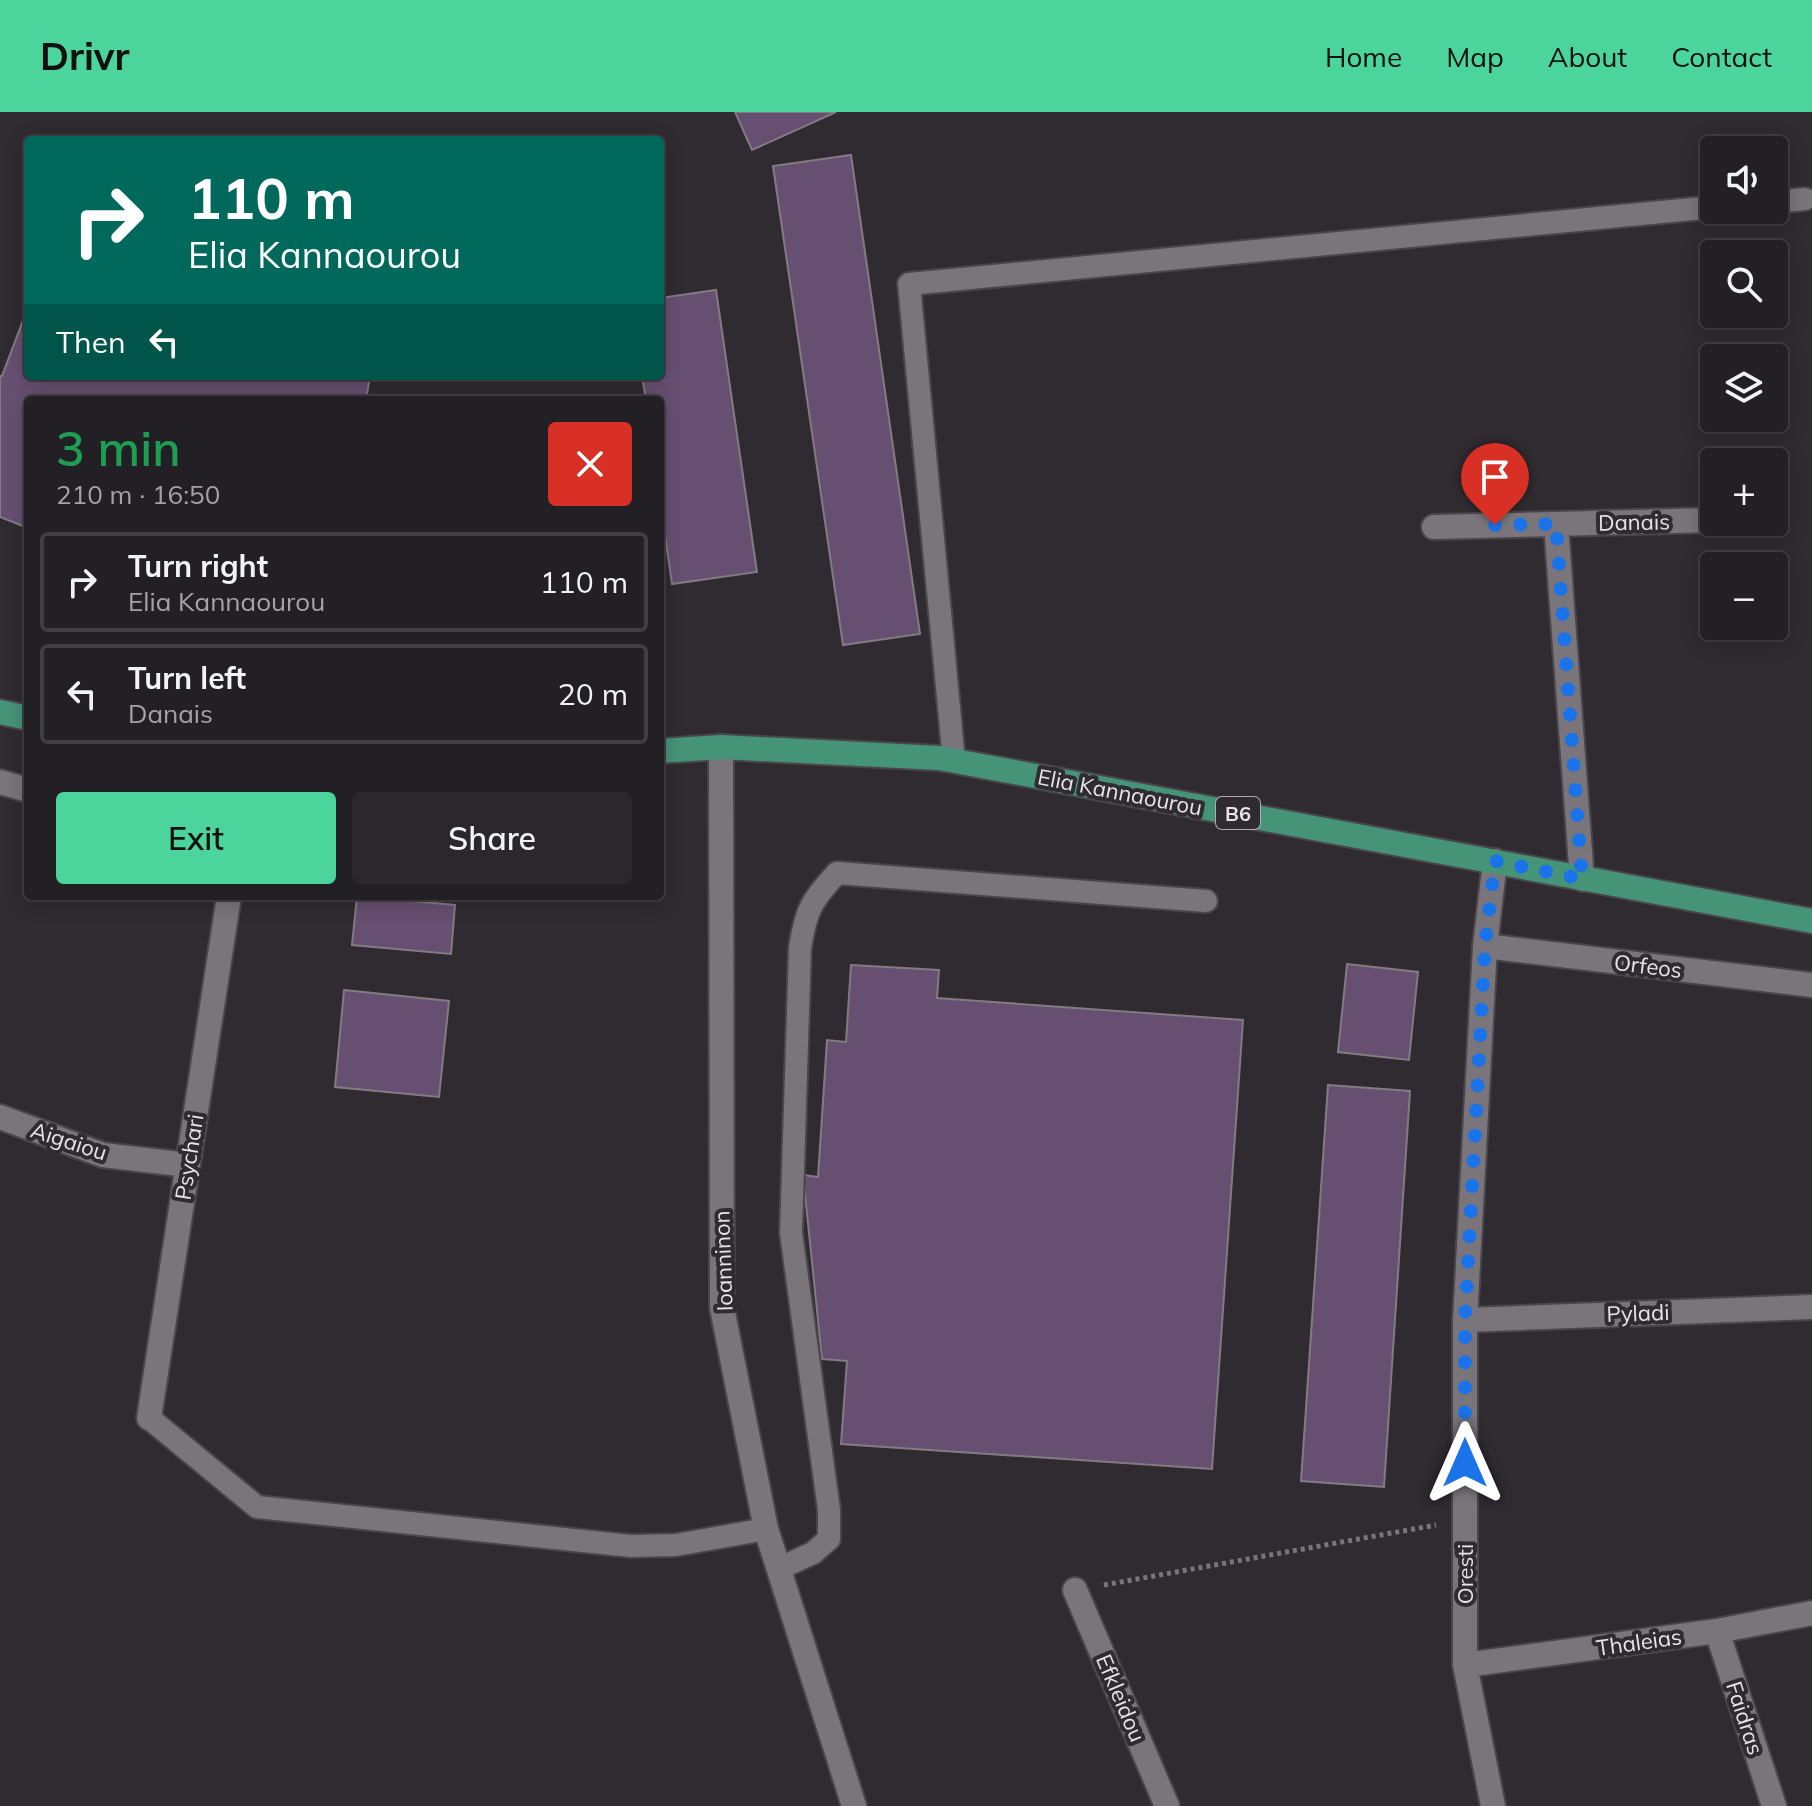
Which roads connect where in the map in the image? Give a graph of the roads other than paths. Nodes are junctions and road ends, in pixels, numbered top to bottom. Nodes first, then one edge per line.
1 (1805, 199) dead end
2 (1788, 201) edge
3 (1700, 208) edge
4 (1700, 520) edge
5 (1556, 524) junction
6 (1434, 527) dead end
7 (0, 712) edge
8 (24, 717) edge
9 (721, 747) junction
10 (664, 751) edge
11 (954, 761) junction
12 (0, 782) edge
13 (24, 789) edge
14 (1495, 861) junction
15 (1582, 879) junction
16 (228, 900) edge
17 (1206, 901) dead end
18 (1812, 921) edge
19 (1485, 946) junction
20 (1812, 985) edge
21 (0, 1117) edge
22 (188, 1165) junction
23 (1812, 1307) edge
24 (1465, 1320) junction
25 (149, 1418) joint
26 (766, 1529) junction
27 (778, 1569) junction
28 (1075, 1590) road end
29 (1812, 1613) edge
30 (1717, 1631) junction
31 (1465, 1665) junction
32 (854, 1806) edge
33 (1167, 1806) edge
34 (1493, 1806) edge
35 (1774, 1806) edge

1 - 2 lane
3 - 11 lane
4 - 5 street, Danais
5 - 6 street, Danais
5 - 15 street
7 - 8 main road
9 - 10 main road, Elia Kannaourou / B6
9 - 11 main road, Elia Kannaourou / B6
9 - 26 street, Ioanninon
11 - 14 main road, Elia Kannaourou / B6
12 - 13 street
14 - 15 main road, Elia Kannaourou / B6
14 - 19 street, Oresti
15 - 18 main road, Elia Kannaourou / B6
16 - 22 street, Psychari
17 - 27 lane
19 - 20 street, Orfeos
19 - 24 street, Oresti
21 - 22 street, Aigaiou
22 - 25 street, Psychari
23 - 24 street, Pyladi
24 - 31 street, Oresti
25 - 26 lane
26 - 27 street, Ioanninon
27 - 32 street, Ioanninon
28 - 33 street, Efkleidou
29 - 30 street, Thaleias
30 - 31 street, Thaleias
30 - 35 street, Faidras
31 - 34 street, Oresti

